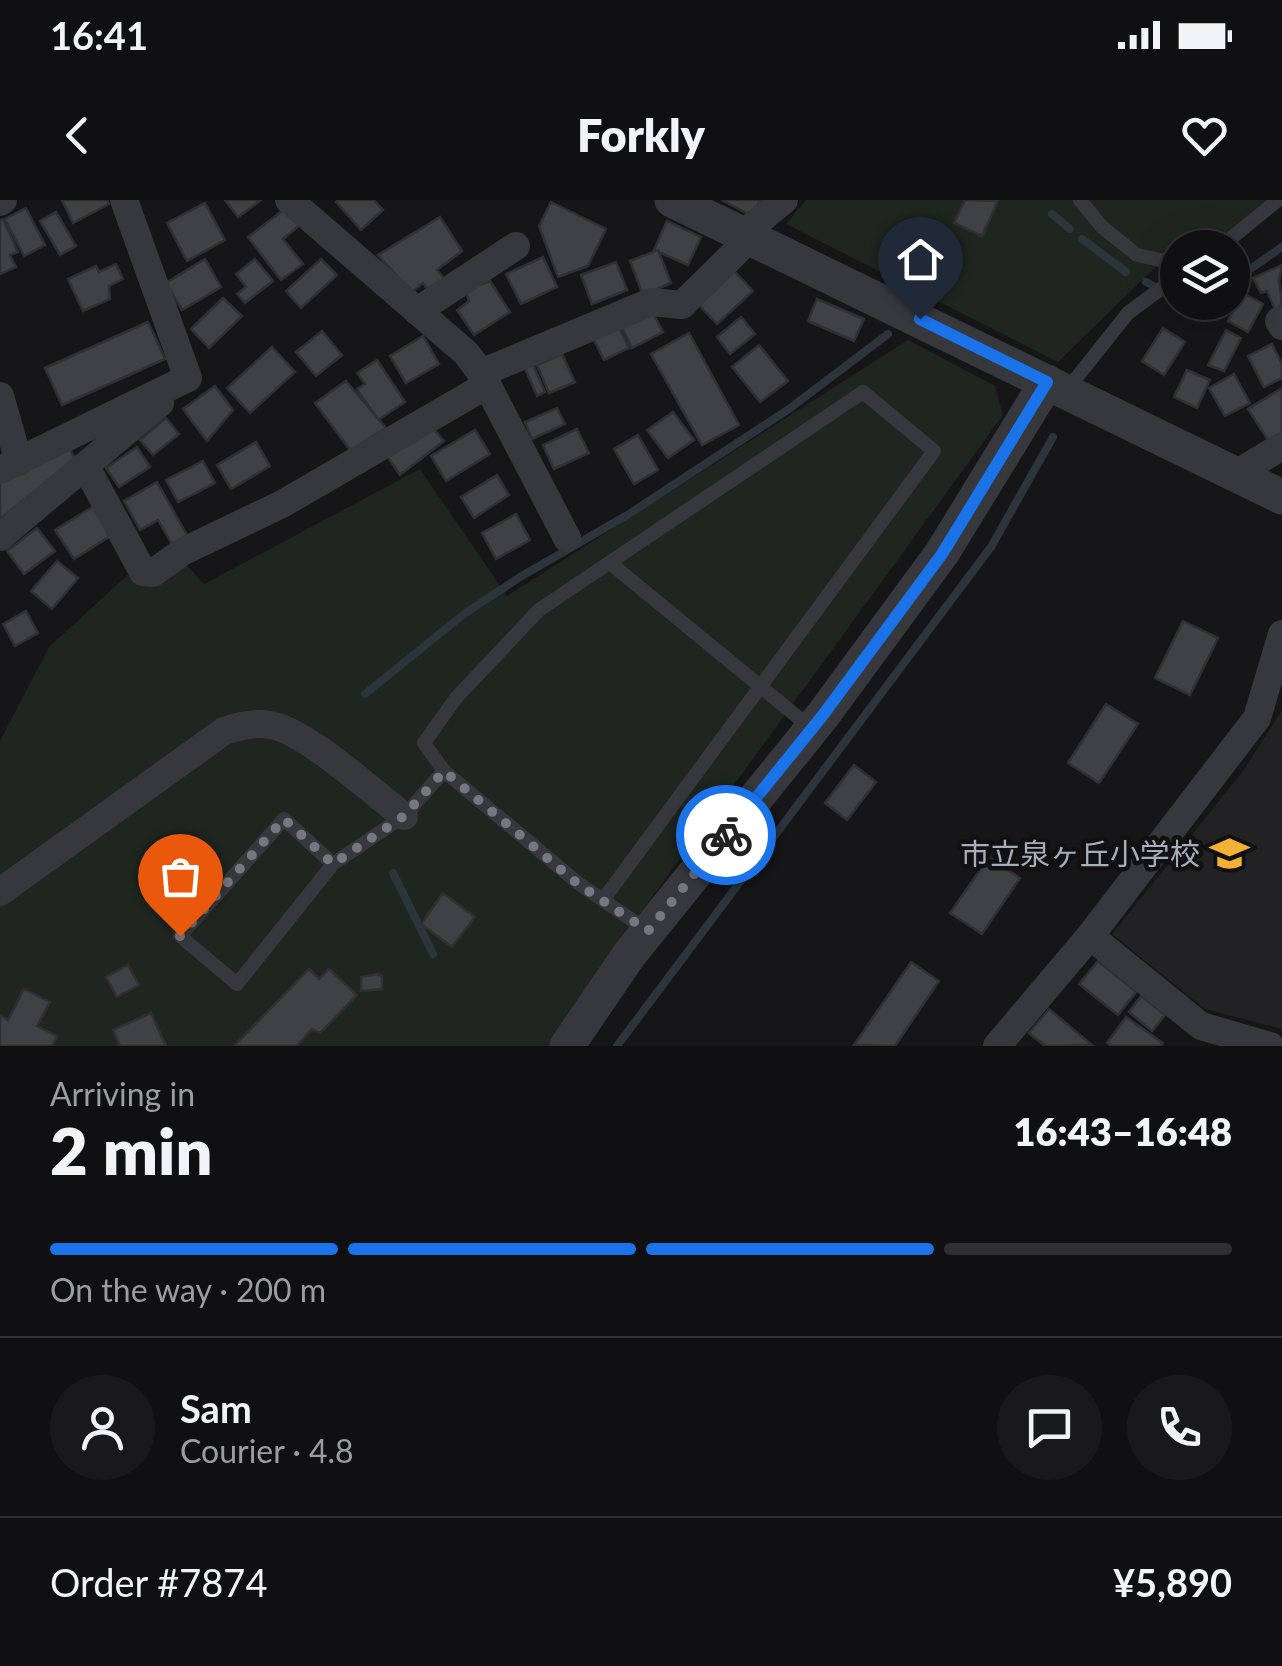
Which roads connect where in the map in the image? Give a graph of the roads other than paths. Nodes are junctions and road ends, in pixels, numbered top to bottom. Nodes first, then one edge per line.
1 (124, 200) edge
2 (288, 200) edge
3 (672, 200) edge
4 (784, 200) edge
5 (1080, 200) edge
6 (1278, 200) edge
7 (1240, 230) edge
8 (748, 234) junction
9 (516, 246) dead end
10 (1160, 260) edge
11 (1160, 290) edge
12 (418, 311) junction
13 (188, 378) junction
14 (484, 379) junction
15 (1056, 387) junction
16 (0, 396) edge
17 (1282, 446) edge
18 (9, 466) edge
19 (86, 466) junction
20 (1236, 474) junction
21 (1282, 497) edge
22 (0, 537) edge
23 (567, 538) dead end
24 (610, 562) junction
25 (1282, 634) edge
26 (760, 687) junction
27 (812, 728) junction
28 (444, 771) junction
29 (404, 816) junction
30 (333, 864) junction
31 (0, 892) edge
32 (603, 900) junction
33 (648, 931) junction
34 (1090, 936) junction
35 (1194, 1036) edge
36 (567, 1046) edge
37 (997, 1046) edge
38 (1270, 1046) edge

1 - 13 street
2 - 12 street
3 - 8 street
4 - 8 street
5 - 10 lane
6 - 7 lane
8 - 14 street
8 - 15 street
9 - 12 street
11 - 15 lane
12 - 14 street
13 - 18 street
13 - 19 street
14 - 19 street
14 - 23 street
15 - 20 street
15 - 27 street
16 - 18 street
17 - 20 street
19 - 22 street
20 - 21 street
24 - 26 lane
24 - 26 lane
24 - 28 lane
25 - 34 street
26 - 27 lane
26 - 32 lane
27 - 33 street
28 - 29 lane
28 - 32 lane
29 - 30 lane
29 - 31 street
30 - 30 lane
32 - 33 lane
33 - 36 street
34 - 35 street
34 - 37 street
35 - 38 street

